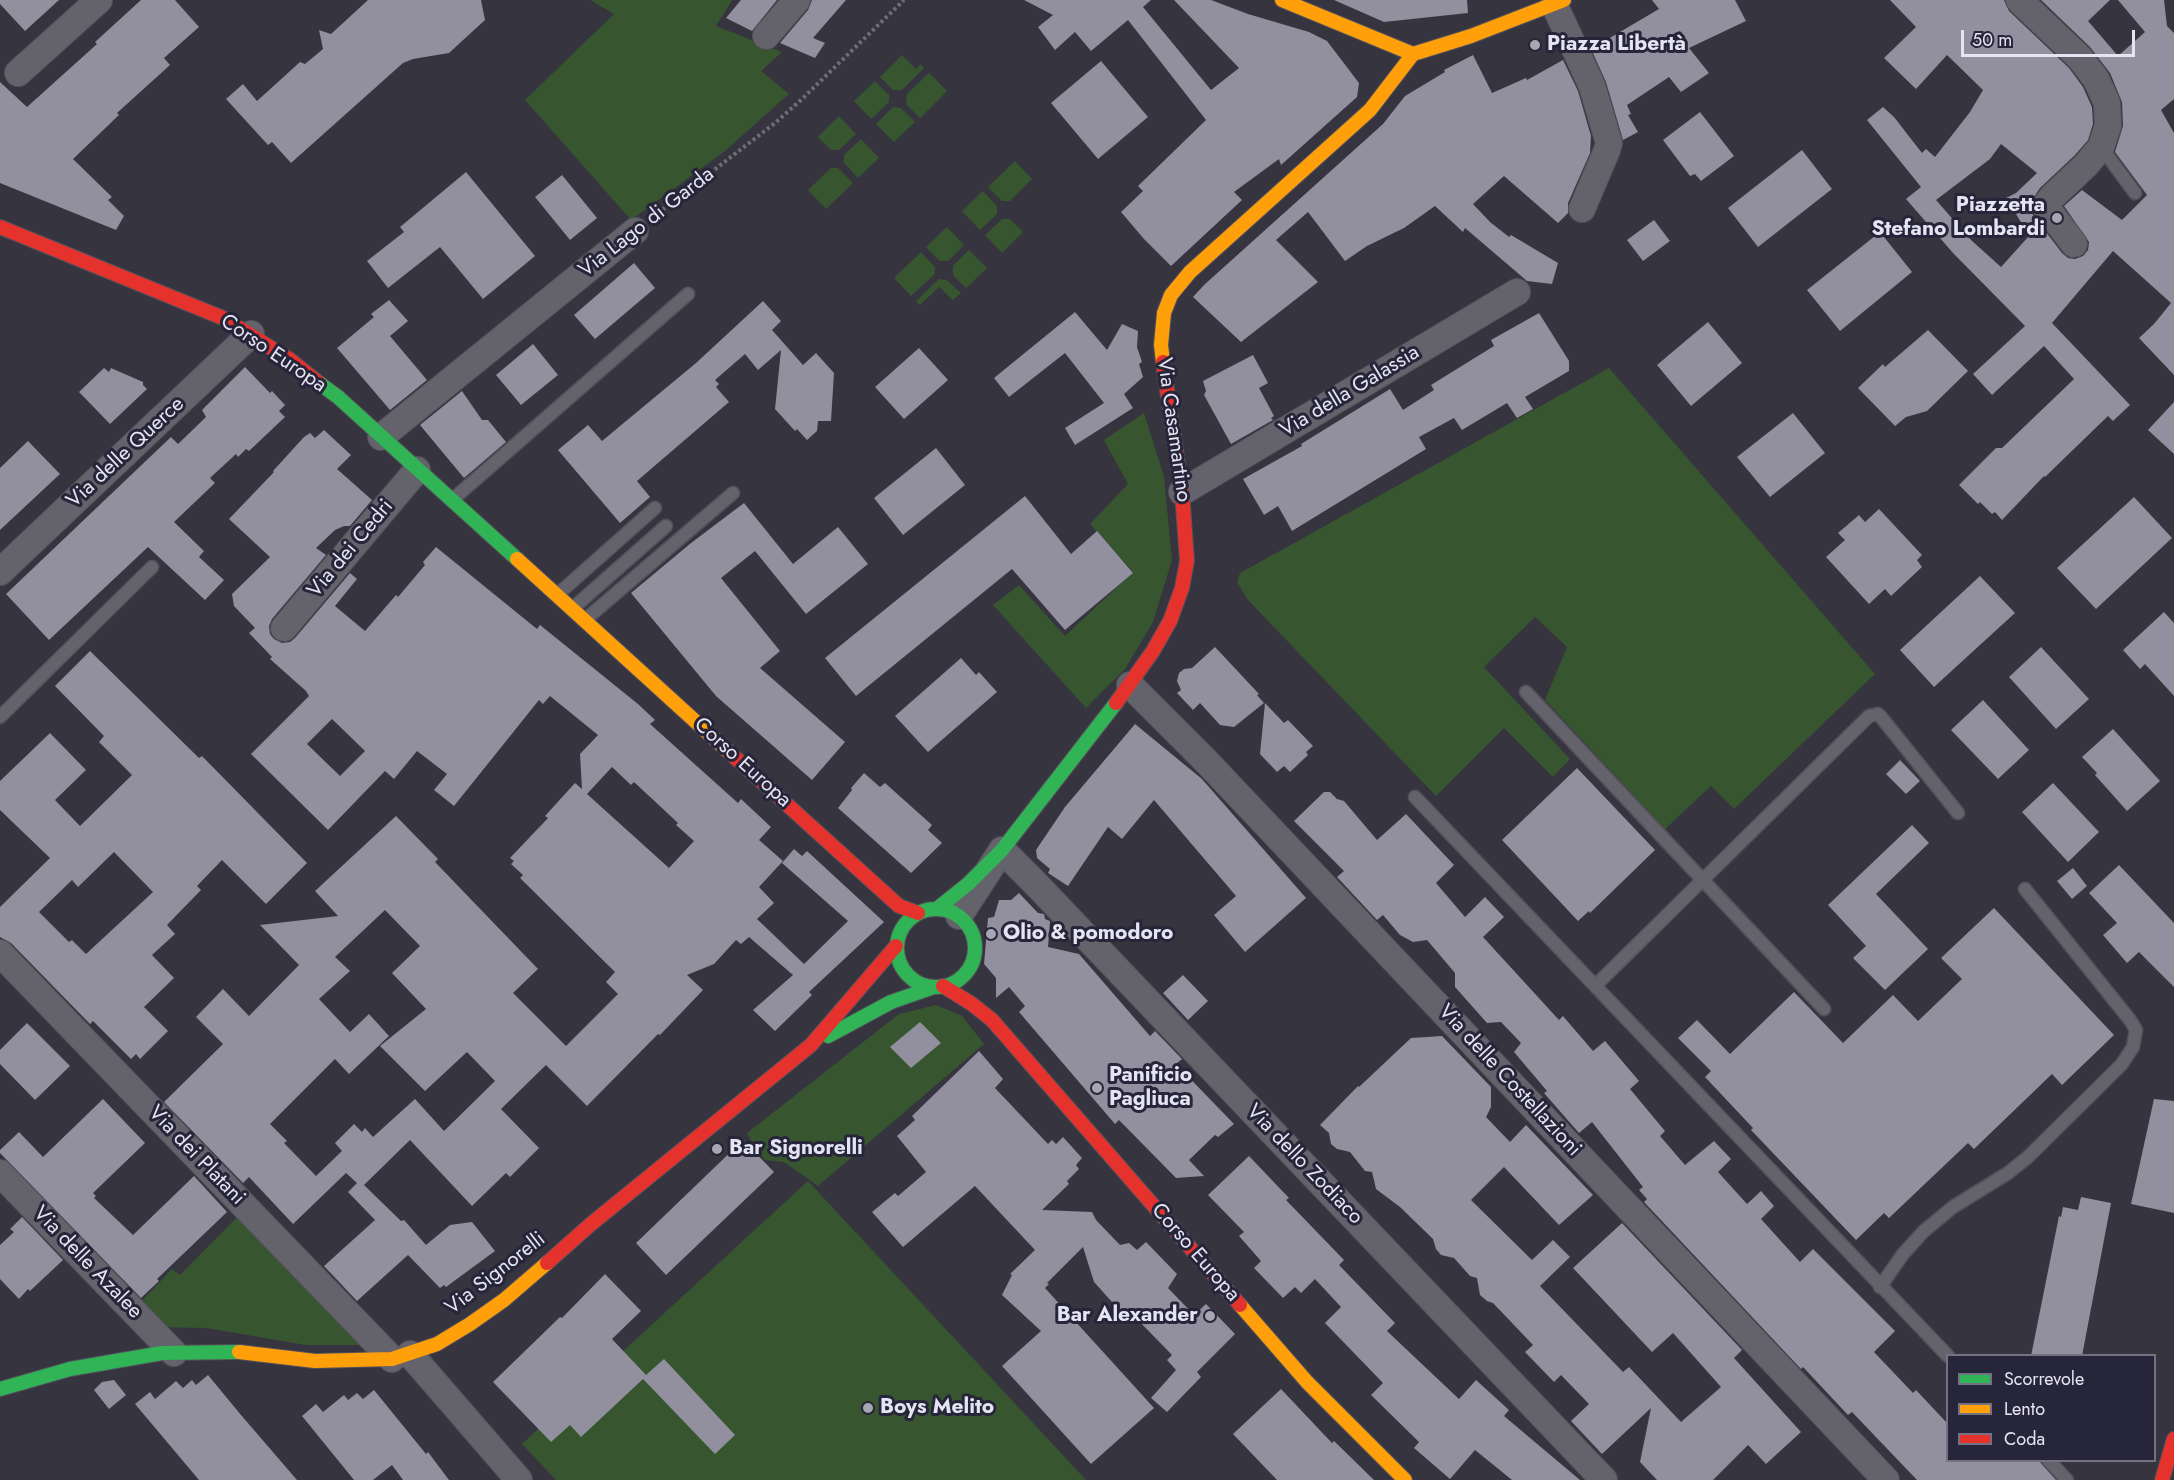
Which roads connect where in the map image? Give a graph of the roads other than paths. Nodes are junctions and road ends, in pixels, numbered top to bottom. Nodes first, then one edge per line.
1 (99, 0) edge
2 (797, 0) edge
3 (1282, 0) edge
4 (2019, 0) edge
5 (1559, 2) edge
6 (766, 36) dead end
7 (1413, 54) junction
8 (18, 74) dead end
9 (2101, 147) junction
10 (2135, 194) dead end
11 (1582, 209) dead end
12 (0, 227) edge
13 (635, 231) road end
14 (2074, 244) dead end
15 (1517, 292) dead end
16 (688, 294) dead end
17 (251, 334) junction
18 (381, 437) junction
19 (417, 470) junction
20 (1182, 492) junction
21 (733, 493) dead end
22 (451, 500) junction
23 (655, 508) dead end
24 (666, 526) dead end
25 (152, 567) dead end
26 (0, 572) edge
27 (556, 596) junction
28 (572, 609) junction
29 (585, 621) junction
30 (284, 628) dead end
31 (1130, 685) junction
32 (1526, 692) dead end
33 (0, 717) edge
34 (1415, 797) dead end
35 (1958, 813) dead end
36 (1002, 850) junction
37 (1704, 881) junction
38 (2025, 890) dead end
39 (949, 912) junction
40 (904, 923) junction
41 (0, 953) edge
42 (969, 969) junction
43 (1595, 986) junction
44 (938, 987) junction
45 (1824, 1010) dead end
46 (992, 1020) junction
47 (811, 1045) junction
48 (0, 1173) edge
49 (1880, 1287) junction
50 (174, 1353) junction
51 (1946, 1355) edge
52 (401, 1356) junction
53 (5, 1382) edge
54 (2174, 1439) edge
55 (2049, 1462) edge
56 (519, 1480) edge
57 (1405, 1480) edge
58 (1604, 1480) edge
59 (1886, 1480) edge
60 (2067, 1480) edge
61 (2162, 1480) edge

1 - 8 street
2 - 6 street
3 - 7 street
4 - 9 street
5 - 7 street
5 - 11 street
7 - 20 street, Via Casamartino
9 - 10 lane
9 - 14 street
12 - 17 street, Corso Europa
13 - 18 street, Via Lago di Garda
15 - 20 street, Via della Galassia
16 - 22 lane
17 - 18 street, Corso Europa
17 - 26 street, Via delle Querce
18 - 19 street, Corso Europa
19 - 22 street, Corso Europa
19 - 30 street, Via dei Cedri
20 - 31 street, Via Casamartino
21 - 29 lane
22 - 27 street, Corso Europa
23 - 27 lane
24 - 28 lane
25 - 33 lane
27 - 28 street, Corso Europa
28 - 29 street, Corso Europa
29 - 40 street, Corso Europa
31 - 36 street, Via Casamartino
31 - 59 street, Via delle Costellazioni
32 - 37 lane
34 - 43 lane
35 - 37 lane
36 - 39 street, Via Casamartino
36 - 58 street, Via dello Zodiaco
37 - 43 lane
37 - 45 lane
38 - 49 lane
39 - 40 street
39 - 42 street
40 - 44 street
40 - 47 street, Via Signorelli
41 - 52 street, Via dei Platani
42 - 44 street
42 - 46 street, Corso Europa
43 - 49 lane
44 - 46 street, Corso Europa
44 - 47 street, Via Signorelli
46 - 57 street, Corso Europa
47 - 52 street, Via Signorelli
48 - 50 street, Via delle Azalee
49 - 51 lane
50 - 52 street, Via Signorelli
50 - 53 street, Via Signorelli
52 - 56 street, Via dei Platani
54 - 61 street
55 - 60 lane

